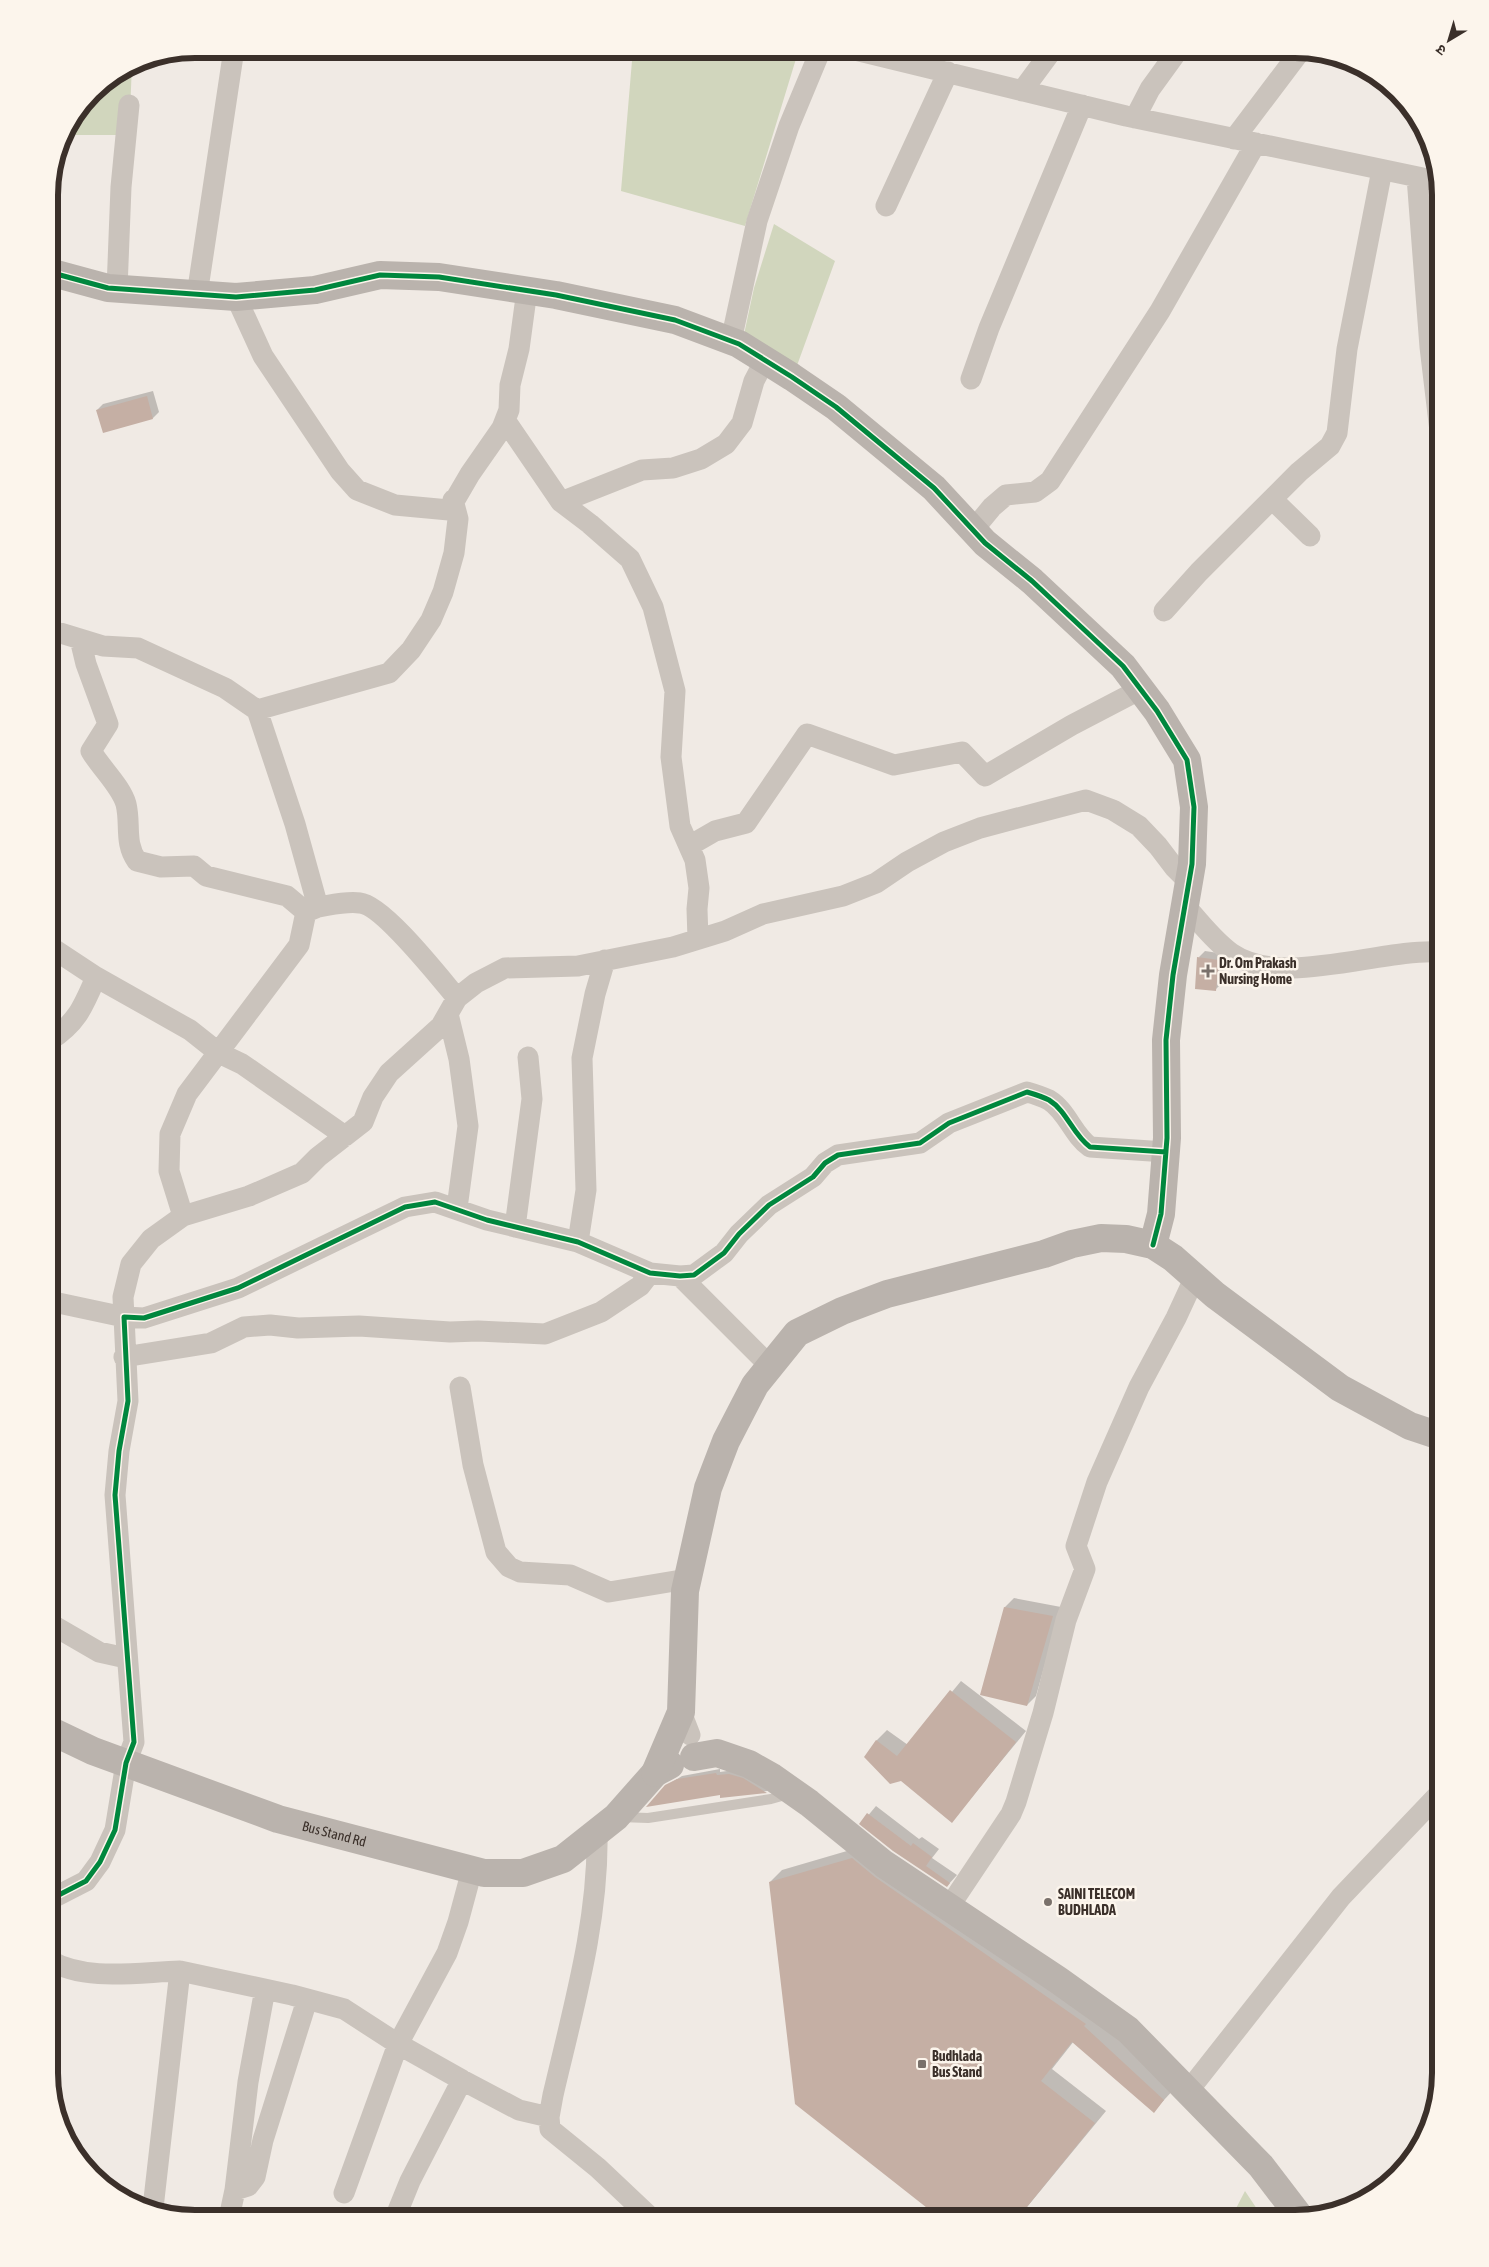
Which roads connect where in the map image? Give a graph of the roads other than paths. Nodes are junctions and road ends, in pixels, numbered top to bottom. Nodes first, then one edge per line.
1 (233, 58) edge
2 (816, 58) edge
3 (889, 58) edge
4 (1046, 58) edge
5 (1172, 58) edge
6 (1295, 58) edge
7 (948, 72) junction
8 (1022, 91) junction
9 (129, 105) dead end
10 (1082, 105) junction
11 (1135, 118) junction
12 (1234, 139) junction
13 (1256, 143) junction
14 (1382, 170) junction
15 (1427, 179) edge
16 (886, 206) dead end
17 (58, 274) edge
18 (117, 289) junction
19 (527, 290) junction
20 (197, 295) junction
21 (236, 297) junction
22 (731, 341) junction
23 (765, 360) junction
24 (1432, 364) edge
25 (971, 379) dead end
26 (505, 420) junction
27 (453, 500) junction
28 (1273, 500) junction
29 (561, 502) junction
30 (973, 530) junction
31 (1310, 536) dead end
32 (1164, 612) dead end
33 (58, 632) edge
34 (80, 639) junction
35 (1141, 689) junction
36 (257, 710) junction
37 (689, 846) junction
38 (1188, 894) junction
39 (312, 910) junction
40 (698, 939) junction
41 (58, 952) edge
42 (1432, 953) edge
43 (605, 960) junction
44 (96, 977) junction
45 (453, 1006) junction
46 (58, 1035) edge
47 (219, 1053) junction
48 (528, 1057) dead end
49 (345, 1136) junction
50 (1166, 1152) junction
51 (457, 1208) junction
52 (183, 1216) junction
53 (515, 1226) junction
54 (578, 1242) junction
55 (1154, 1245) junction
56 (650, 1273) junction
57 (680, 1276) junction
58 (1195, 1277) junction
59 (57, 1303) edge
60 (124, 1317) junction
61 (124, 1357) junction
62 (770, 1366) junction
63 (460, 1387) dead end
64 (1432, 1433) edge
65 (687, 1579) junction
66 (57, 1627) edge
67 (126, 1658) junction
68 (57, 1734) edge
69 (684, 1747) junction
70 (126, 1762) junction
71 (794, 1792) junction
72 (1432, 1801) edge
73 (607, 1825) junction
74 (472, 1870) junction
75 (57, 1896) edge
76 (948, 1907) junction
77 (57, 1964) edge
78 (180, 1971) junction
79 (265, 1989) junction
80 (307, 2000) junction
81 (398, 2044) junction
82 (462, 2080) junction
83 (1189, 2090) junction
84 (549, 2117) junction
85 (235, 2190) junction
86 (344, 2193) dead end
87 (154, 2203) edge
88 (232, 2209) edge
89 (399, 2209) edge
90 (642, 2209) edge
91 (1295, 2210) edge

1 - 20 street
2 - 22 street
3 - 7 street
4 - 8 street
5 - 11 street
6 - 12 street
7 - 8 street
7 - 16 street
8 - 10 street
9 - 18 street
10 - 11 street
10 - 25 street
11 - 12 street
12 - 13 street
13 - 14 street
13 - 30 street
14 - 15 street
14 - 28 street
15 - 24 street
17 - 18 street
18 - 20 street
19 - 21 street
19 - 22 street
19 - 26 street
20 - 21 street
21 - 27 street
22 - 23 street
23 - 29 street
23 - 30 street
26 - 27 street
26 - 29 street
27 - 36 street
28 - 31 street
28 - 32 street
29 - 37 street
30 - 35 street
33 - 34 street
34 - 36 street
34 - 39 street
35 - 37 street
35 - 38 street
36 - 39 street
37 - 40 street
38 - 40 street
38 - 42 street
38 - 50 street
39 - 45 street
39 - 47 street
40 - 43 street
41 - 44 street
43 - 45 street
43 - 54 street
44 - 46 street
44 - 47 street
45 - 49 street
45 - 51 street
47 - 49 street
47 - 52 street
48 - 53 street
49 - 52 street
50 - 55 street
50 - 57 street
51 - 53 street
51 - 60 street
52 - 60 street
53 - 54 street
54 - 56 street
55 - 58 street
55 - 62 street
56 - 57 street
56 - 61 street
57 - 62 street
58 - 64 street
58 - 76 street
59 - 60 street
60 - 61 street
61 - 67 street
62 - 65 street
63 - 65 street
65 - 69 street
66 - 67 street
67 - 70 street
68 - 70 street, Bus Stand Rd
69 - 71 street
69 - 73 street, Bus Stand Rd
70 - 74 street, Bus Stand Rd
70 - 75 street
71 - 73 lane
71 - 76 street
72 - 83 street
73 - 74 street, Bus Stand Rd
73 - 84 street
74 - 81 street
76 - 83 street
77 - 78 street
78 - 79 street
78 - 87 street
79 - 80 street
79 - 85 street
80 - 81 street
80 - 85 street
81 - 82 street
81 - 86 street
82 - 84 street
82 - 89 street
83 - 91 street
84 - 90 street
85 - 88 street

